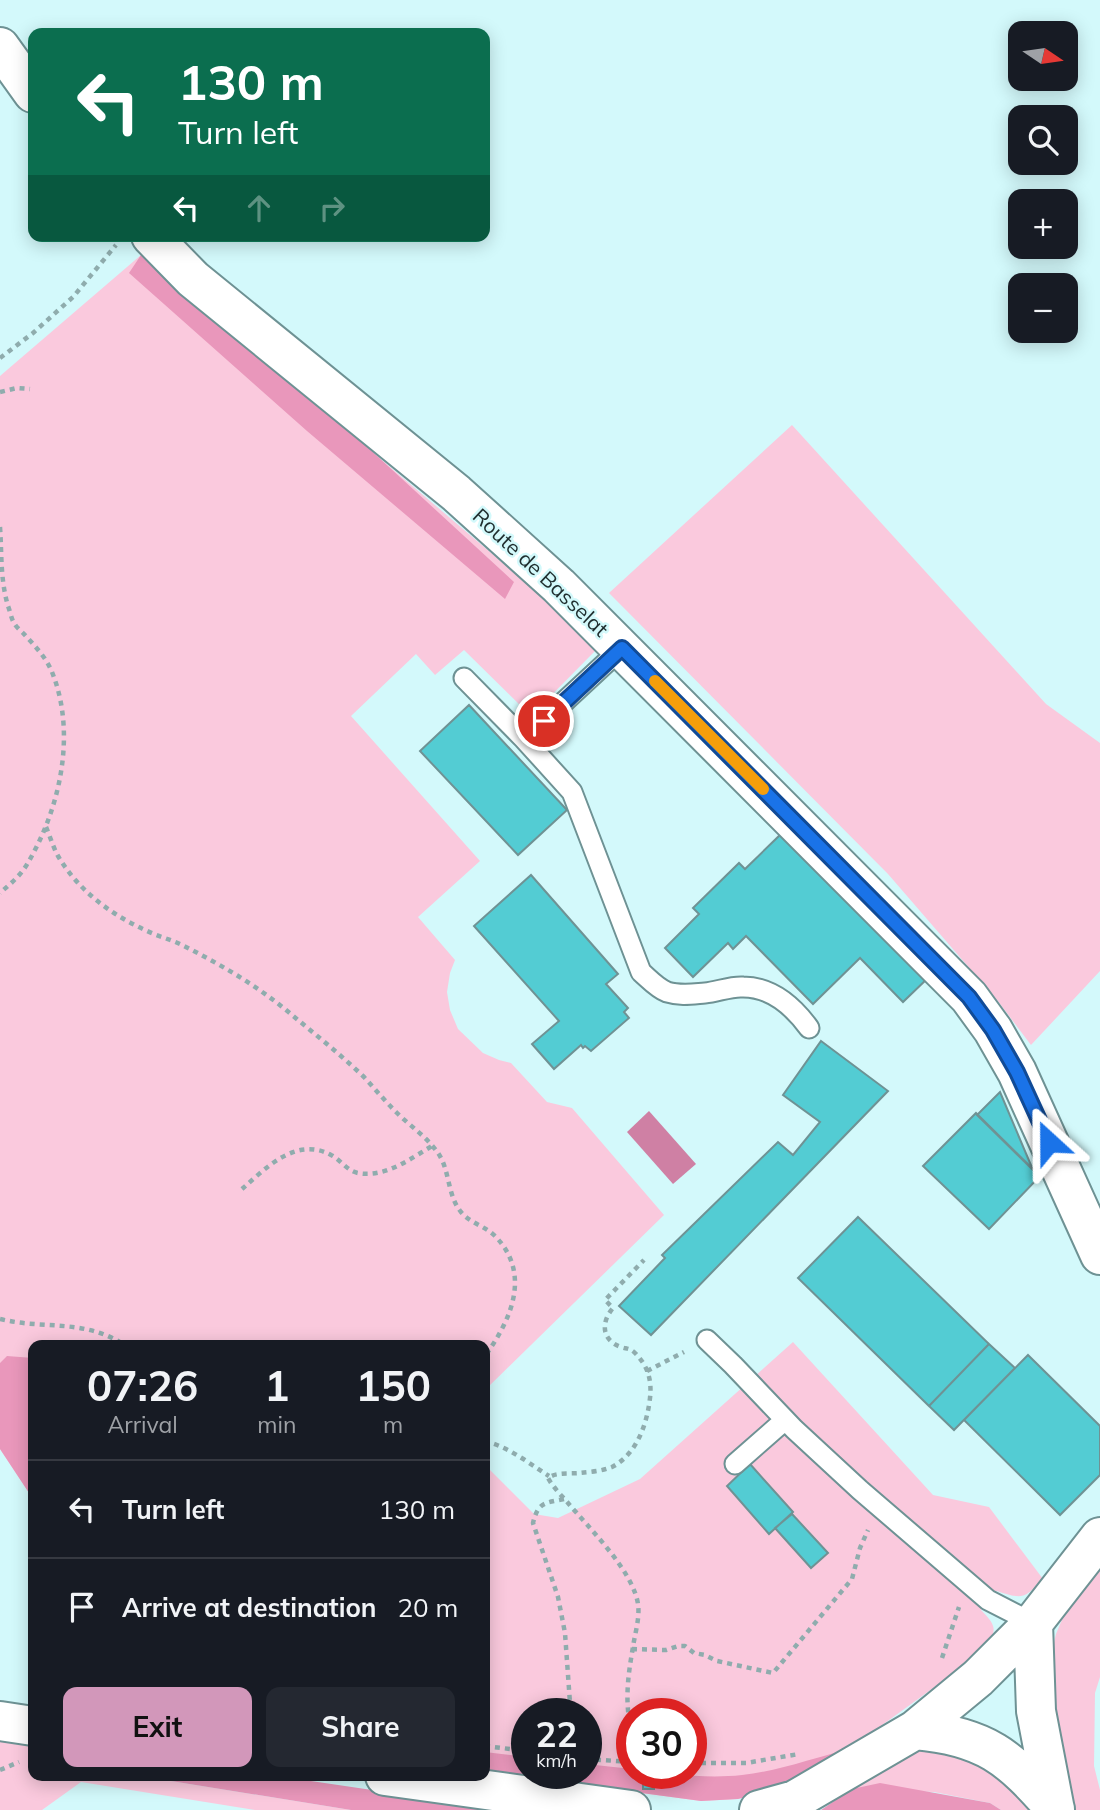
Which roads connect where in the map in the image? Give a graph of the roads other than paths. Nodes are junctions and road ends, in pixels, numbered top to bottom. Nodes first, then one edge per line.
1 (0, 47) edge
2 (28, 86) edge
3 (139, 242) edge
4 (622, 648) junction
5 (464, 678) dead end
6 (524, 739) junction
7 (809, 1028) dead end
8 (1100, 1255) edge
9 (707, 1340) road end
10 (785, 1420) junction
11 (735, 1464) dead end
12 (1100, 1537) edge
13 (1033, 1623) junction
14 (0, 1721) edge
15 (28, 1725) edge
16 (915, 1730) junction
17 (421, 1781) edge
18 (631, 1810) edge
19 (759, 1810) edge
20 (1055, 1810) edge

1 - 2 street
3 - 4 street, Route de Basselat
4 - 6 lane
4 - 8 street, Route de Basselat
5 - 6 lane
6 - 7 lane
9 - 10 lane
10 - 11 lane
10 - 13 lane
12 - 13 street
13 - 16 street
13 - 20 street
14 - 15 street
16 - 19 street
16 - 20 street
17 - 18 street

